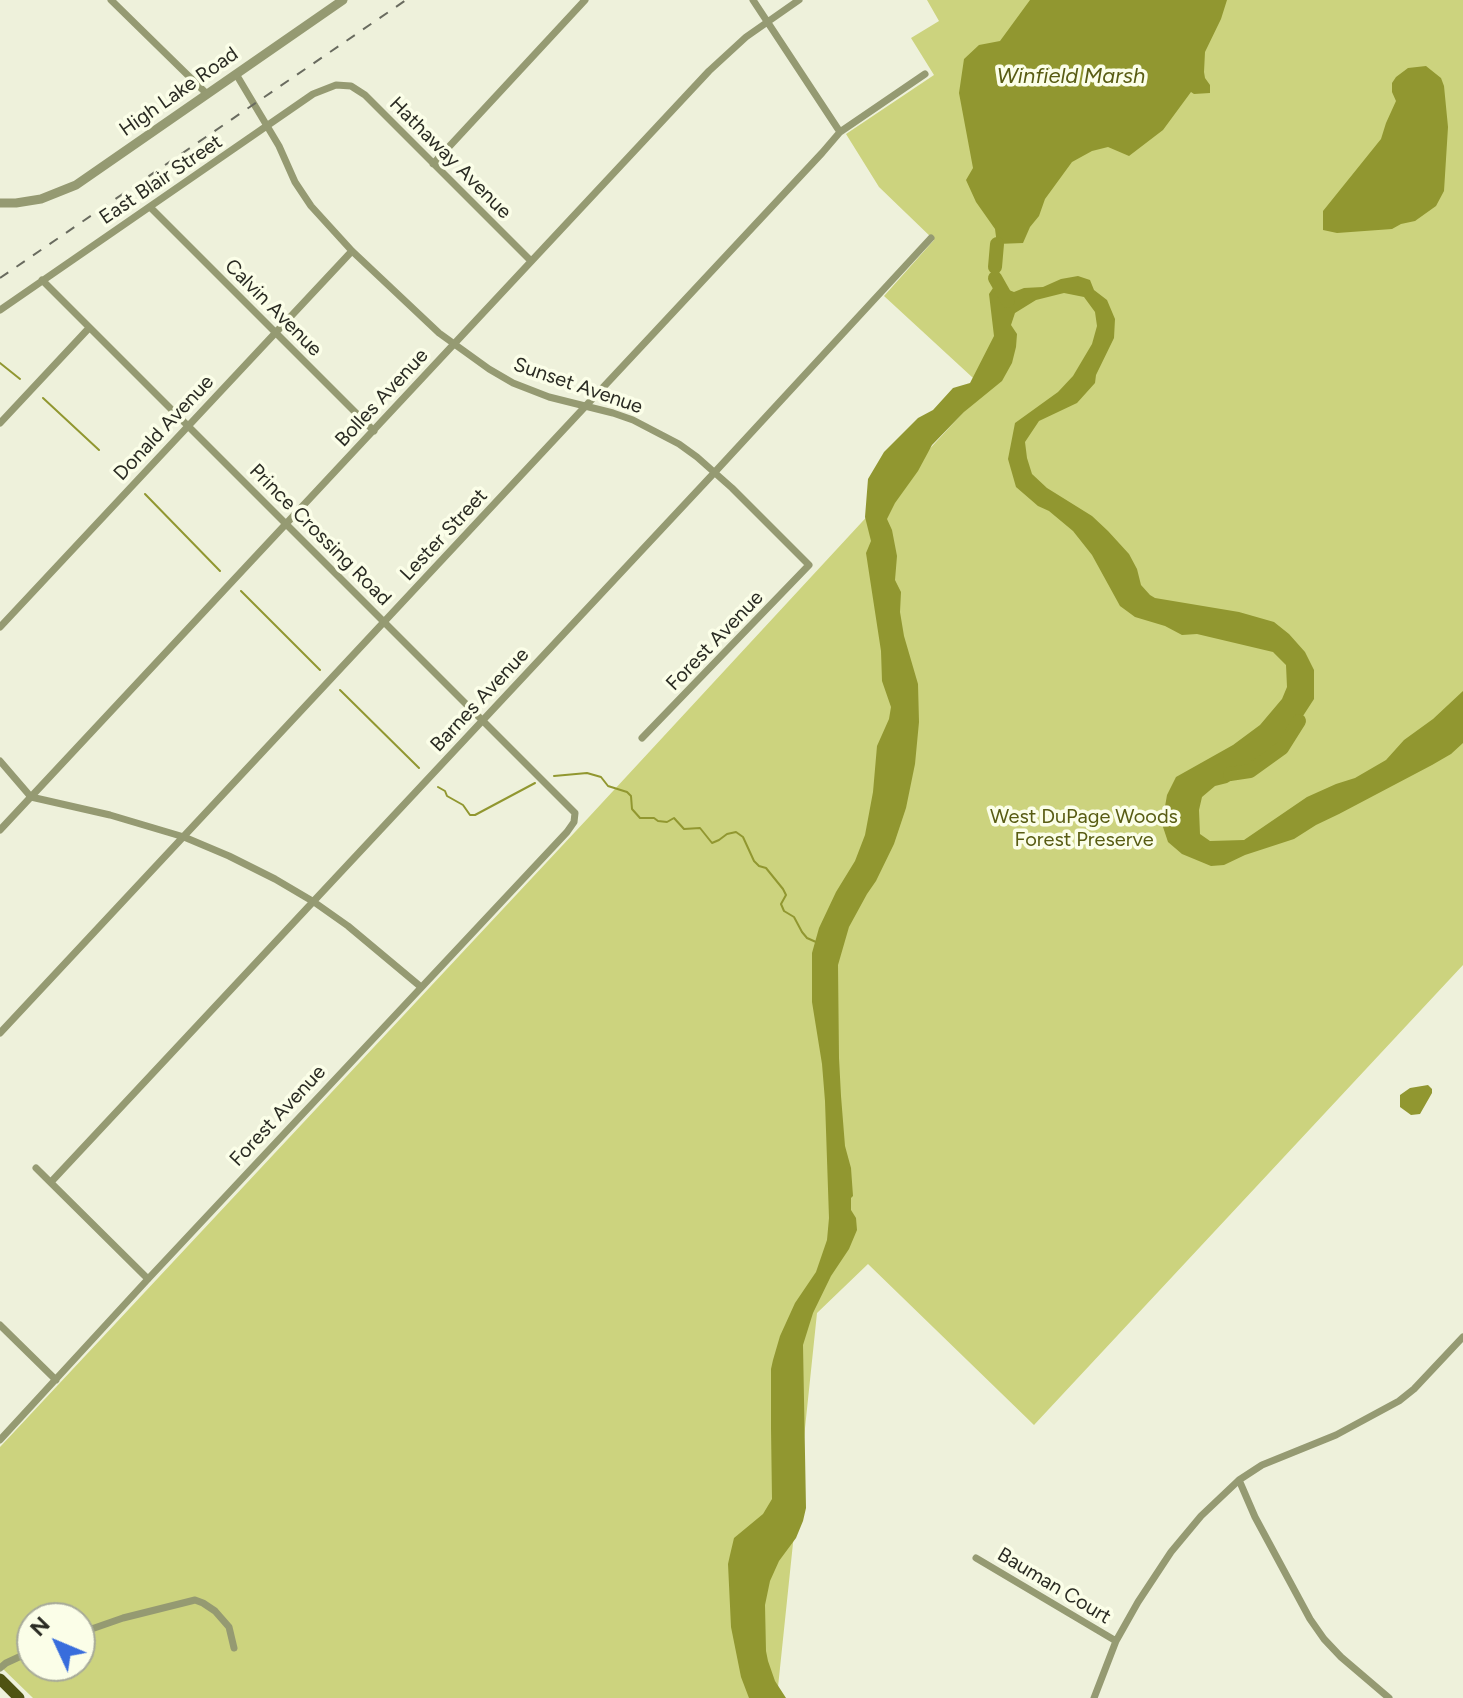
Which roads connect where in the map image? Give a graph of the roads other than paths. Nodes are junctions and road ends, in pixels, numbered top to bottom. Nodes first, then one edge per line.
1 (111, 0) edge
2 (343, 0) edge
3 (585, 0) edge
4 (753, 0) edge
5 (799, 0) edge
6 (767, 22) junction
7 (236, 74) junction
8 (925, 74) dead end
9 (343, 84) joint
10 (207, 94) junction
11 (268, 126) junction
12 (840, 132) junction
13 (433, 164) junction
14 (0, 203) edge
15 (150, 207) junction
16 (931, 238) dead end
17 (352, 251) junction
18 (531, 261) junction
19 (42, 280) junction
20 (0, 310) edge
21 (89, 328) junction
22 (275, 332) junction
23 (454, 344) junction
24 (586, 406) junction
25 (0, 423) edge
26 (188, 426) junction
27 (374, 431) junction
28 (714, 473) junction
29 (287, 524) junction
30 (809, 565) joint
31 (385, 622) junction
32 (0, 627) edge
33 (483, 721) junction
34 (642, 738) dead end
35 (0, 761) edge
36 (31, 797) junction
37 (575, 813) joint
38 (0, 830) edge
39 (184, 837) junction
40 (314, 902) junction
41 (421, 987) junction
42 (0, 1033) edge
43 (36, 1168) dead end
44 (51, 1182) junction
45 (148, 1279) junction
46 (0, 1325) edge
47 (1463, 1337) edge
48 (56, 1380) junction
49 (0, 1440) edge
50 (1239, 1480) junction
51 (976, 1558) dead end
52 (96, 1627) edge
53 (1116, 1641) junction
54 (234, 1648) dead end
55 (0, 1679) edge
56 (19, 1698) edge
57 (1094, 1698) edge
58 (1389, 1698) edge

1 - 10 street
2 - 7 street, High Lake Road
3 - 13 street
4 - 6 street
5 - 6 street, Bolles Avenue
6 - 12 street
6 - 18 street, Bolles Avenue
7 - 10 street, High Lake Road
7 - 11 street, Sunset Avenue
8 - 12 street, Lester Street
9 - 11 street, East Blair Street
9 - 13 street, Hathaway Avenue
10 - 14 street, High Lake Road
11 - 15 street, East Blair Street
11 - 17 street, Sunset Avenue
12 - 24 street, Lester Street
13 - 18 street, Hathaway Avenue
15 - 19 street, East Blair Street
15 - 22 street, Calvin Avenue
16 - 28 street, Barnes Avenue
17 - 22 street, Donald Avenue
17 - 23 street, Sunset Avenue
18 - 23 street, Bolles Avenue
19 - 20 street, East Blair Street
19 - 21 street, Prince Crossing Road
21 - 25 street
21 - 26 street, Prince Crossing Road
22 - 26 street, Donald Avenue
22 - 27 street, Calvin Avenue
23 - 24 street, Sunset Avenue
23 - 27 street, Bolles Avenue
24 - 28 street, Sunset Avenue
24 - 31 street, Lester Street
26 - 29 street, Prince Crossing Road
26 - 32 street, Donald Avenue
27 - 29 street, Bolles Avenue
28 - 30 street, Sunset Avenue
28 - 33 street, Barnes Avenue
29 - 31 street, Prince Crossing Road
29 - 36 street, Bolles Avenue
30 - 34 street, Forest Avenue
31 - 33 street, Prince Crossing Road
31 - 39 street, Lester Street
33 - 37 street, Prince Crossing Road
33 - 40 street, Barnes Avenue
35 - 36 street
36 - 38 street, Bolles Avenue
36 - 39 street
37 - 41 street, Forest Avenue
39 - 40 street
39 - 42 street, Lester Street
40 - 41 street
40 - 44 street, Barnes Avenue
41 - 45 street, Forest Avenue
43 - 44 street
44 - 45 street
45 - 48 street, Forest Avenue
46 - 48 street
47 - 50 street
48 - 49 street, Forest Avenue
50 - 53 street
50 - 58 street
51 - 53 street, Bauman Court
52 - 54 street
53 - 57 street
55 - 56 main road

